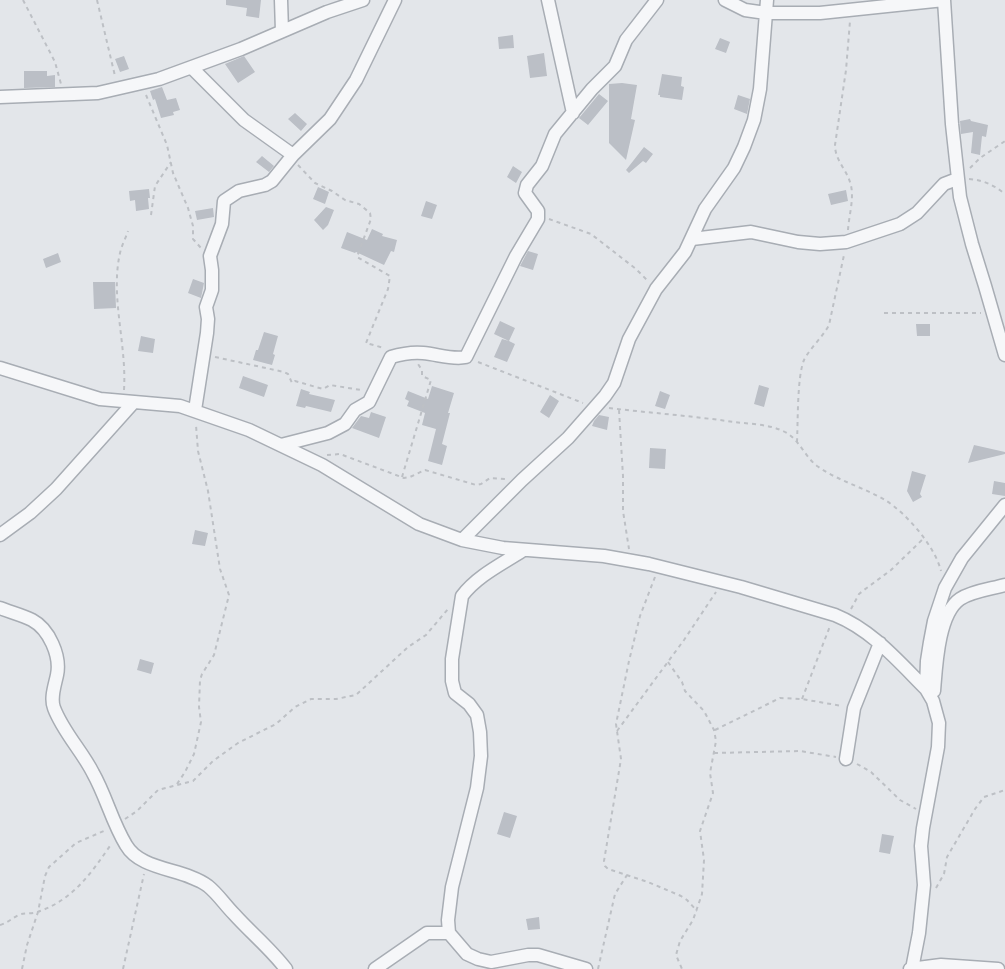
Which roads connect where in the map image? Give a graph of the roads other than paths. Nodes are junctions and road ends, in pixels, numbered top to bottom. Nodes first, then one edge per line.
1 (281, 0) edge
2 (363, 0) edge
3 (395, 0) edge
4 (548, 0) edge
5 (657, 0) edge
6 (725, 0) edge
7 (767, 0) edge
8 (944, 0) edge
9 (766, 13) junction
10 (282, 31) junction
11 (192, 68) junction
12 (0, 97) edge
13 (573, 113) junction
14 (291, 158) junction
15 (960, 179) junction
16 (692, 239) junction
17 (1005, 355) edge
18 (0, 368) edge
19 (128, 403) junction
20 (195, 410) junction
21 (281, 445) junction
22 (1005, 504) edge
23 (0, 535) edge
24 (462, 540) junction
25 (522, 550) junction
26 (1005, 586) edge
27 (0, 608) edge
28 (880, 643) junction
29 (926, 688) junction
30 (933, 701) junction
31 (846, 759) road end
32 (449, 933) junction
33 (286, 969) edge
34 (374, 969) edge
35 (586, 969) edge
36 (911, 969) edge
37 (998, 969) edge

1 - 10 street
2 - 10 street
3 - 14 street
4 - 13 street
5 - 13 street
6 - 9 street
7 - 9 street
8 - 9 street
8 - 15 street
9 - 16 street
10 - 11 street
11 - 12 street
11 - 14 street
13 - 21 street
14 - 20 street
15 - 16 street
15 - 17 street
16 - 24 street
18 - 19 street
19 - 20 street
19 - 23 street
20 - 21 street
21 - 24 street
22 - 29 street
24 - 25 street
25 - 28 street
25 - 32 street
26 - 30 street
27 - 33 street
28 - 29 street
28 - 31 street
29 - 30 street
30 - 36 street
32 - 34 street
32 - 35 street
36 - 37 street

